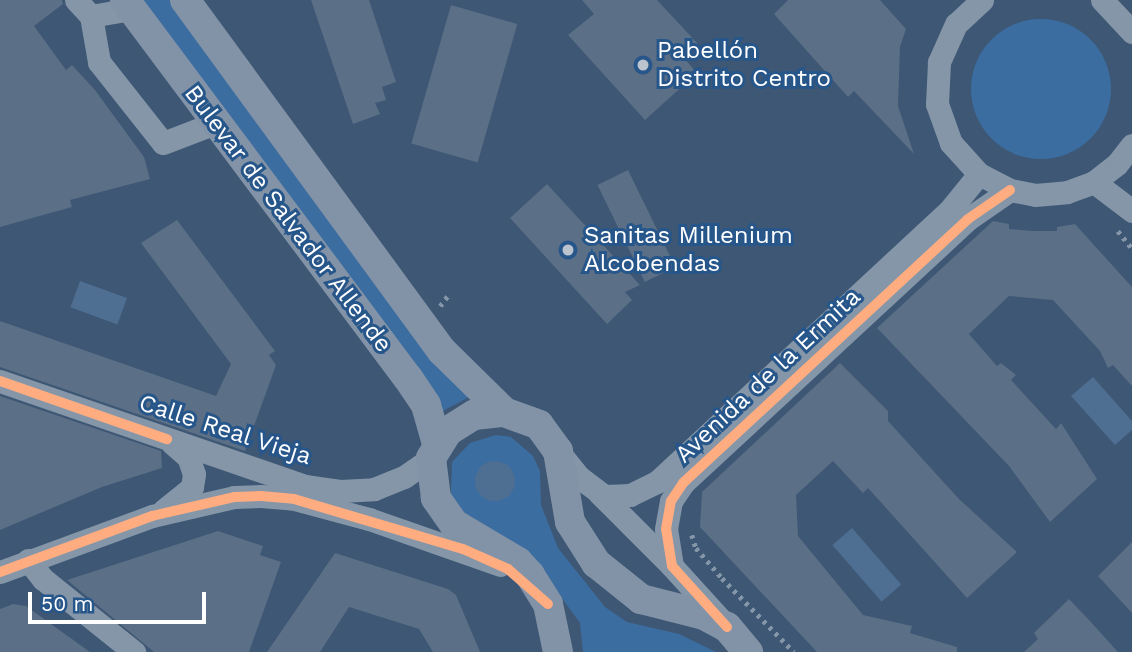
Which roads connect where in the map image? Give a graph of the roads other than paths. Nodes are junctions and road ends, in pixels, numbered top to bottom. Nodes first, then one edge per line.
1 (185, 0) edge
2 (948, 0) edge
3 (982, 0) edge
4 (1102, 0) edge
5 (128, 4) edge
6 (83, 8) edge
7 (956, 24) junction
8 (1132, 32) edge
9 (215, 122) junction
10 (1132, 145) edge
11 (979, 174) junction
12 (1094, 182) junction
13 (1010, 190) junction
14 (1132, 211) edge
15 (0, 381) edge
16 (504, 412) junction
17 (167, 439) junction
18 (434, 451) junction
19 (558, 452) junction
20 (599, 493) junction
21 (152, 516) junction
22 (28, 560) junction
23 (672, 566) junction
24 (0, 572) edge
25 (548, 604) junction
26 (727, 627) junction
27 (134, 652) edge
28 (558, 652) edge
29 (748, 652) edge

1 - 16 main road, Bulevar de Salvador Allende
2 - 7 street
3 - 7 street
4 - 8 street
5 - 6 street
5 - 9 main road, Bulevar de Salvador Allende
6 - 9 street
7 - 11 street
9 - 18 main road, Bulevar de Salvador Allende
10 - 12 street
11 - 13 street
11 - 20 street, Avenida de la Ermita
12 - 13 street
12 - 14 street
13 - 23 street, Avenida de la Ermita
15 - 17 street, Calle Real Vieja
16 - 18 main road
16 - 19 main road
17 - 18 street, Calle Real Vieja
17 - 21 street
18 - 25 main road, Bulevar de Salvador Allende
19 - 20 street
19 - 26 main road
20 - 23 street
21 - 22 street
21 - 25 street
22 - 24 street
22 - 27 street
23 - 26 street
25 - 28 main road
26 - 29 main road

